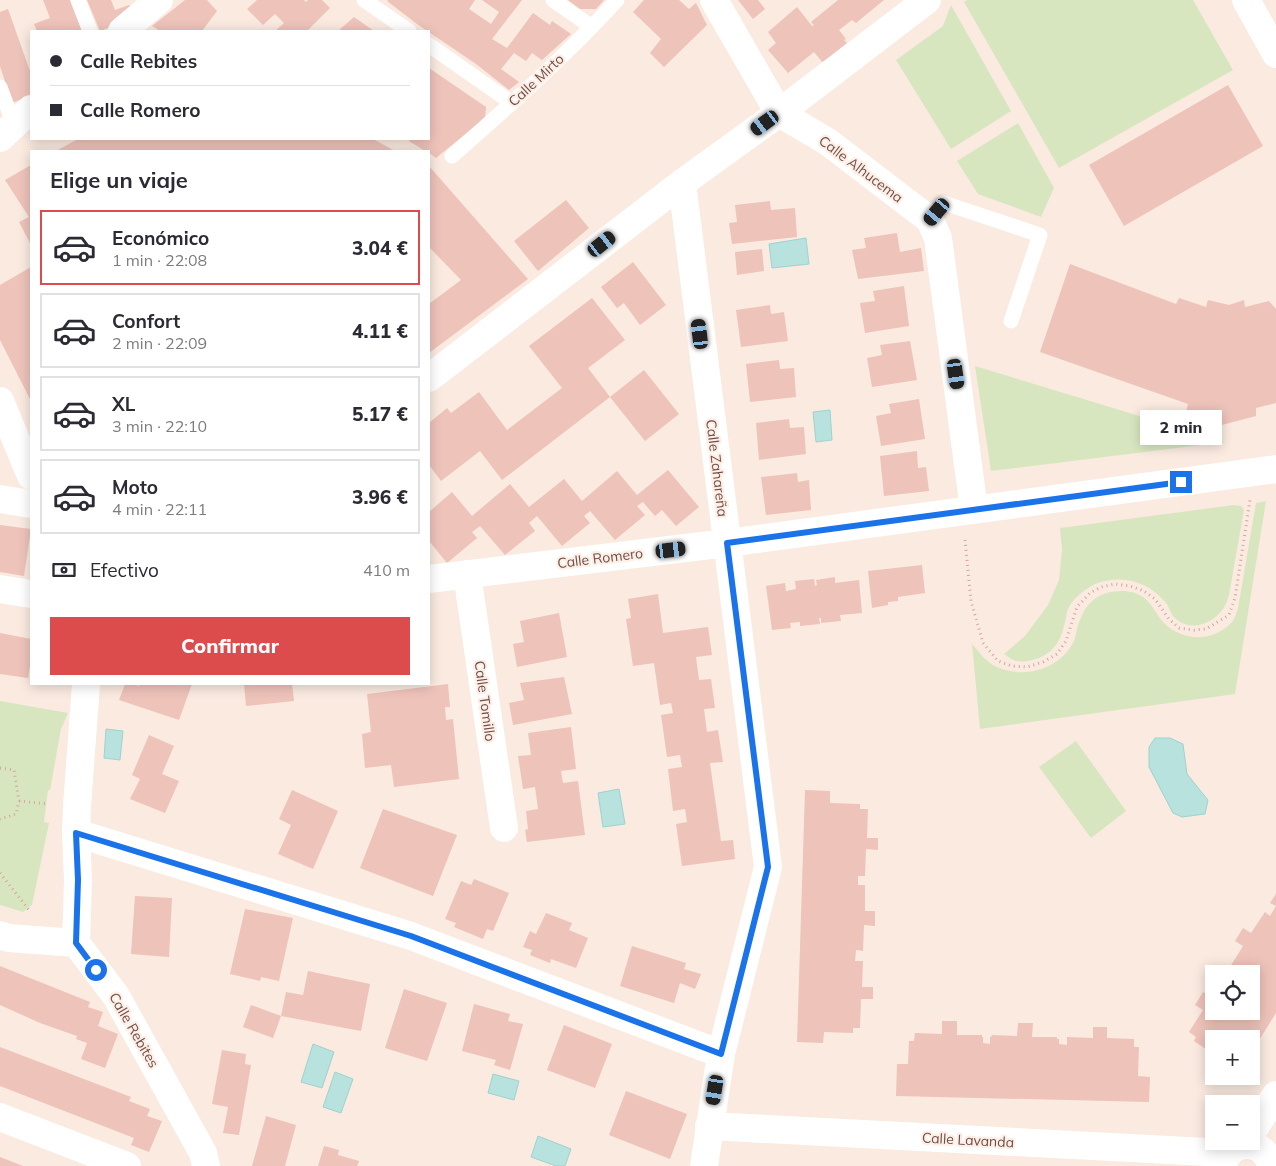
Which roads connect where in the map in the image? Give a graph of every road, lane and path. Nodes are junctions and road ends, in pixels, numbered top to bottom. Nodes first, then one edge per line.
1 (78, 0) edge
2 (159, 0) edge
3 (364, 0) edge
4 (553, 0) edge
5 (617, 0) edge
6 (714, 0) edge
7 (928, 0) edge
8 (1246, 0) edge
9 (592, 27) junction
10 (90, 30) edge
11 (123, 30) edge
12 (408, 30) edge
13 (430, 46) edge
14 (1276, 54) edge
15 (0, 86) edge
16 (512, 103) junction
17 (779, 113) junction
18 (15, 124) edge
19 (452, 156) dead end
20 (682, 183) junction
21 (930, 220) junction
22 (1011, 321) dead end
23 (430, 377) edge
24 (0, 401) edge
25 (1276, 469) edge
26 (30, 474) edge
27 (1251, 496) dead end
28 (0, 498) edge
29 (30, 504) edge
30 (969, 521) junction
31 (727, 543) junction
32 (466, 574) junction
33 (430, 579) edge
34 (0, 589) edge
35 (30, 594) edge
36 (86, 685) edge
37 (0, 768) edge
38 (19, 801) junction
39 (49, 804) dead end
40 (0, 819) edge
41 (504, 828) dead end
42 (76, 833) junction
43 (0, 873) edge
44 (31, 913) dead end
45 (0, 935) edge
46 (76, 943) junction
47 (721, 1054) junction
48 (1276, 1094) edge
49 (0, 1117) edge
50 (1260, 1117) edge
51 (709, 1126) junction
52 (1260, 1149) edge
53 (1228, 1150) edge
54 (1273, 1162) edge
55 (127, 1166) edge
56 (206, 1166) edge
57 (704, 1166) edge

1 - 10 lane
2 - 11 street
3 - 12 lane
4 - 9 lane
5 - 9 lane, Calle Mirto
6 - 17 street, Calle Alhucema
7 - 17 street
8 - 14 street
9 - 16 lane, Calle Mirto
13 - 16 lane
15 - 18 lane
16 - 19 lane, Calle Mirto
17 - 20 street
17 - 21 street, Calle Alhucema
20 - 23 street
20 - 31 street, Calle Zahareña
21 - 22 lane
21 - 30 street
24 - 26 street
25 - 30 street, Calle Romero
27 - 30 path
28 - 29 street
30 - 31 street, Calle Romero
31 - 32 street, Calle Romero
31 - 47 street, Calle Zahareña
32 - 33 street, Calle Romero
32 - 41 street, Calle Tomillo
34 - 35 street
36 - 42 street
37 - 38 path
38 - 39 path
38 - 40 path
42 - 46 street
42 - 47 street
43 - 44 path
45 - 46 street
46 - 56 street, Calle Rebites
47 - 51 street, Calle Zahareña
48 - 50 street
49 - 55 street
51 - 53 street, Calle Lavanda
51 - 57 street, Calle Zahareña
52 - 54 street, Calle Lavanda

